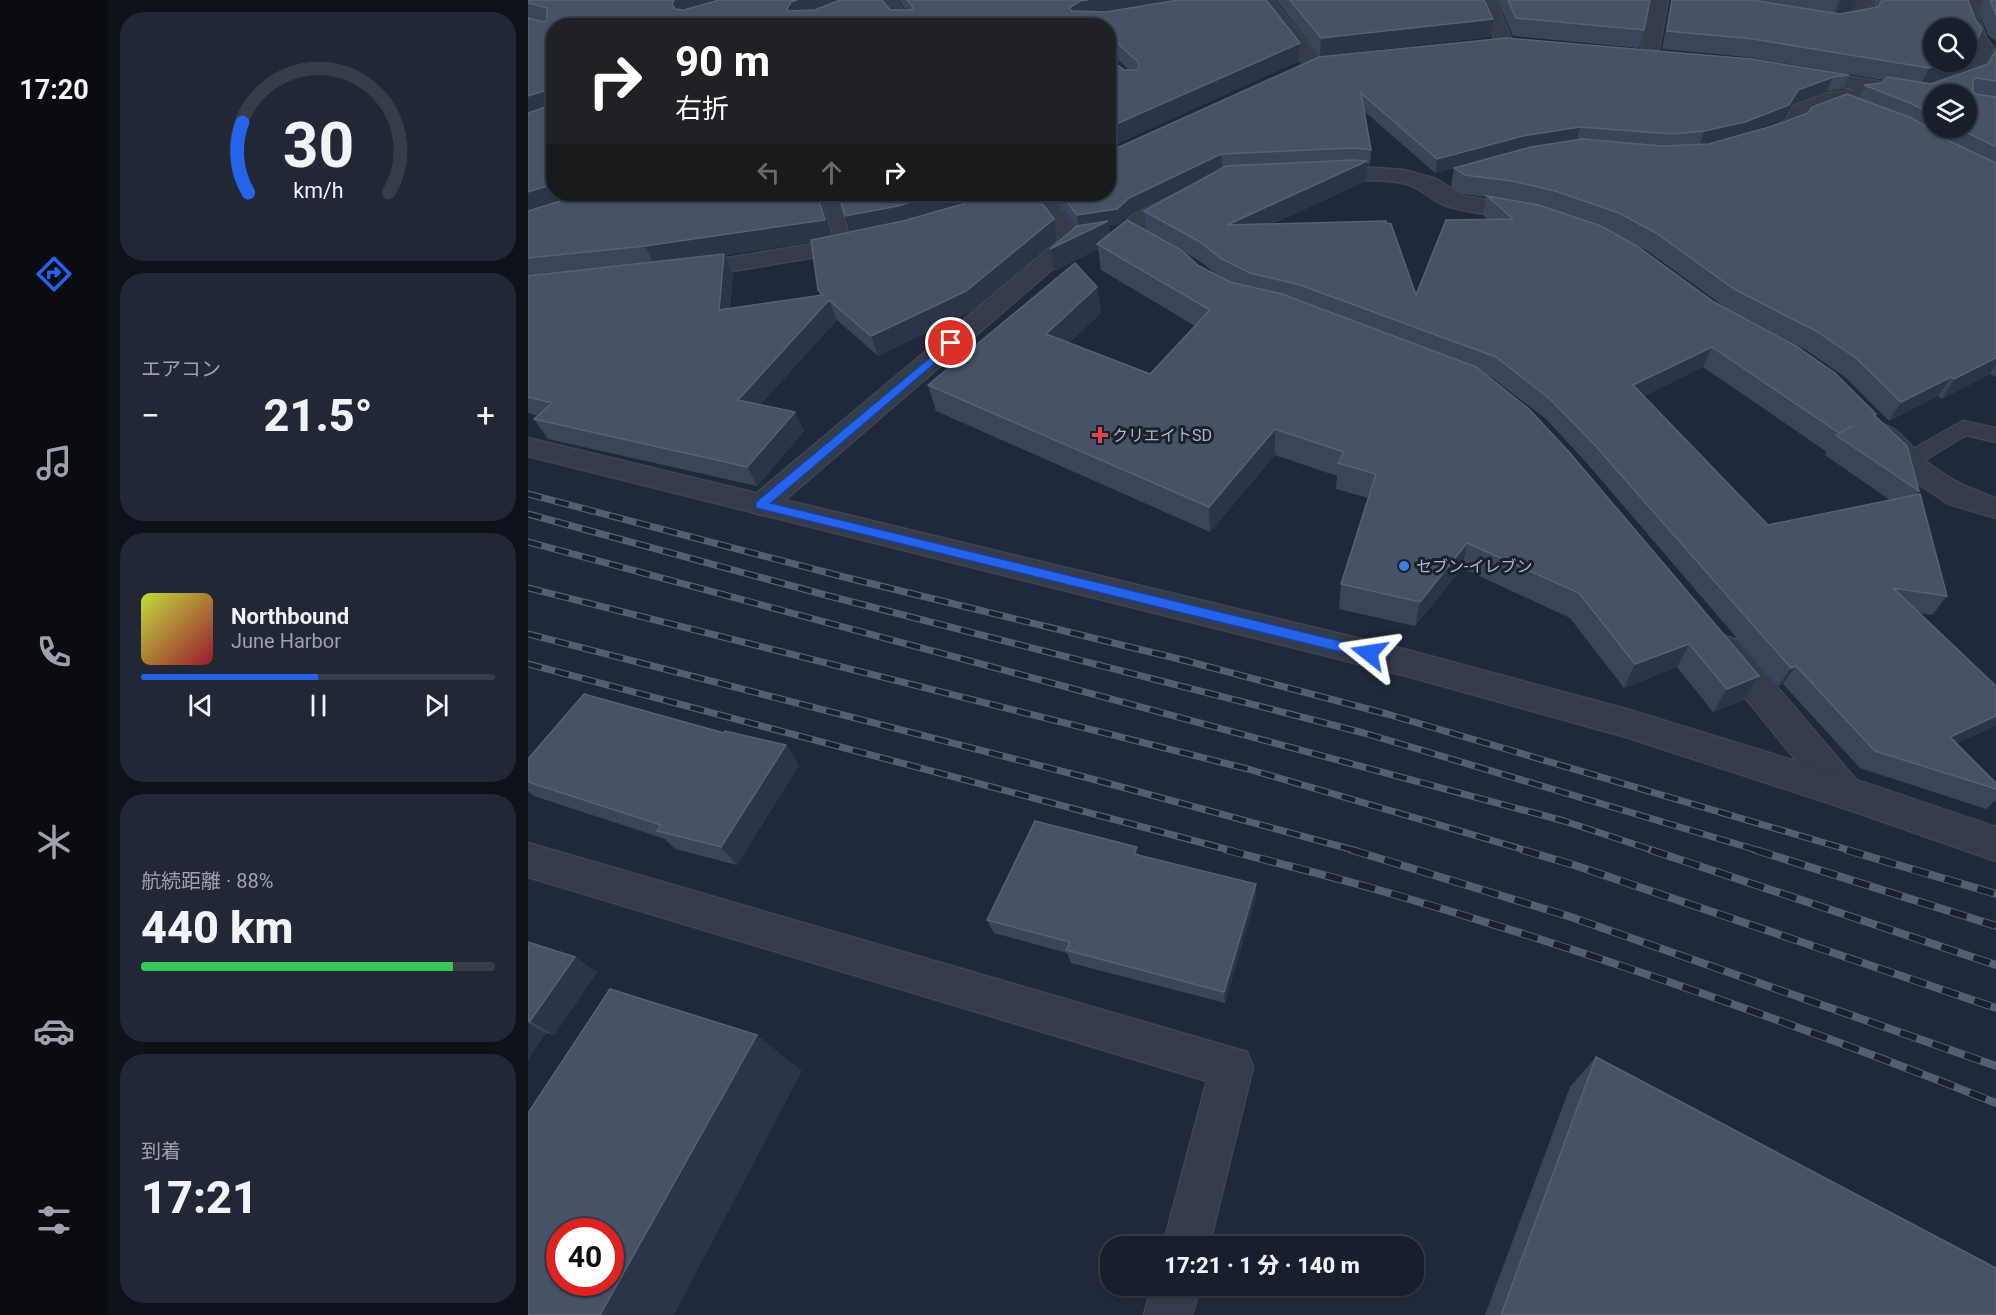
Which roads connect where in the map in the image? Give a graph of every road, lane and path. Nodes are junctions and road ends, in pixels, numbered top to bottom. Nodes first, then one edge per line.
1 (886, 0) edge
2 (1264, 0) edge
3 (1486, 0) edge
4 (1659, 0) edge
5 (1863, 0) edge
6 (1974, 0) edge
7 (900, 18) edge
8 (1809, 21) edge
9 (1504, 43) junction
10 (1527, 45) edge
11 (1481, 46) edge
12 (1990, 49) edge
13 (1627, 53) edge
14 (1649, 55) junction
15 (1672, 58) edge
16 (1338, 62) edge
17 (1314, 64) junction
18 (1781, 71) edge
19 (1292, 74) edge
20 (1954, 84) edge
21 (1923, 95) edge
22 (1923, 96) edge
23 (1859, 113) edge
24 (1797, 118) junction
25 (1745, 143) edge
26 (1300, 173) edge
27 (1201, 188) edge
28 (830, 201) edge
29 (1035, 201) edge
30 (1552, 221) edge
31 (1127, 232) junction
32 (878, 238) edge
33 (1072, 240) junction
34 (845, 247) junction
35 (1155, 248) edge
36 (662, 275) edge
37 (1865, 415) edge
38 (1996, 435) edge
39 (528, 447) edge
40 (1908, 461) junction
41 (760, 505) junction
42 (1996, 508) edge
43 (1708, 630) edge
44 (1844, 792) junction
45 (1996, 844) edge
46 (528, 860) edge
47 (1189, 1236) edge
48 (1173, 1296) edge
49 (1168, 1315) edge

1 - 7 street
2 - 17 street
3 - 9 street
4 - 14 street
5 - 8 street
6 - 12 street
9 - 10 street
9 - 11 street
12 - 20 street
13 - 14 street
14 - 15 street
16 - 17 street
17 - 19 street
18 - 21 street
22 - 24 street
23 - 24 lane
24 - 25 street
26 - 30 street
27 - 31 street
28 - 34 lane
29 - 33 street
31 - 33 street
31 - 35 street
32 - 34 street
33 - 41 street
34 - 36 street
37 - 40 street
38 - 40 lane
39 - 41 street
40 - 42 street
41 - 44 street
43 - 44 street
44 - 45 street
46 - 47 street
48 - 49 street

